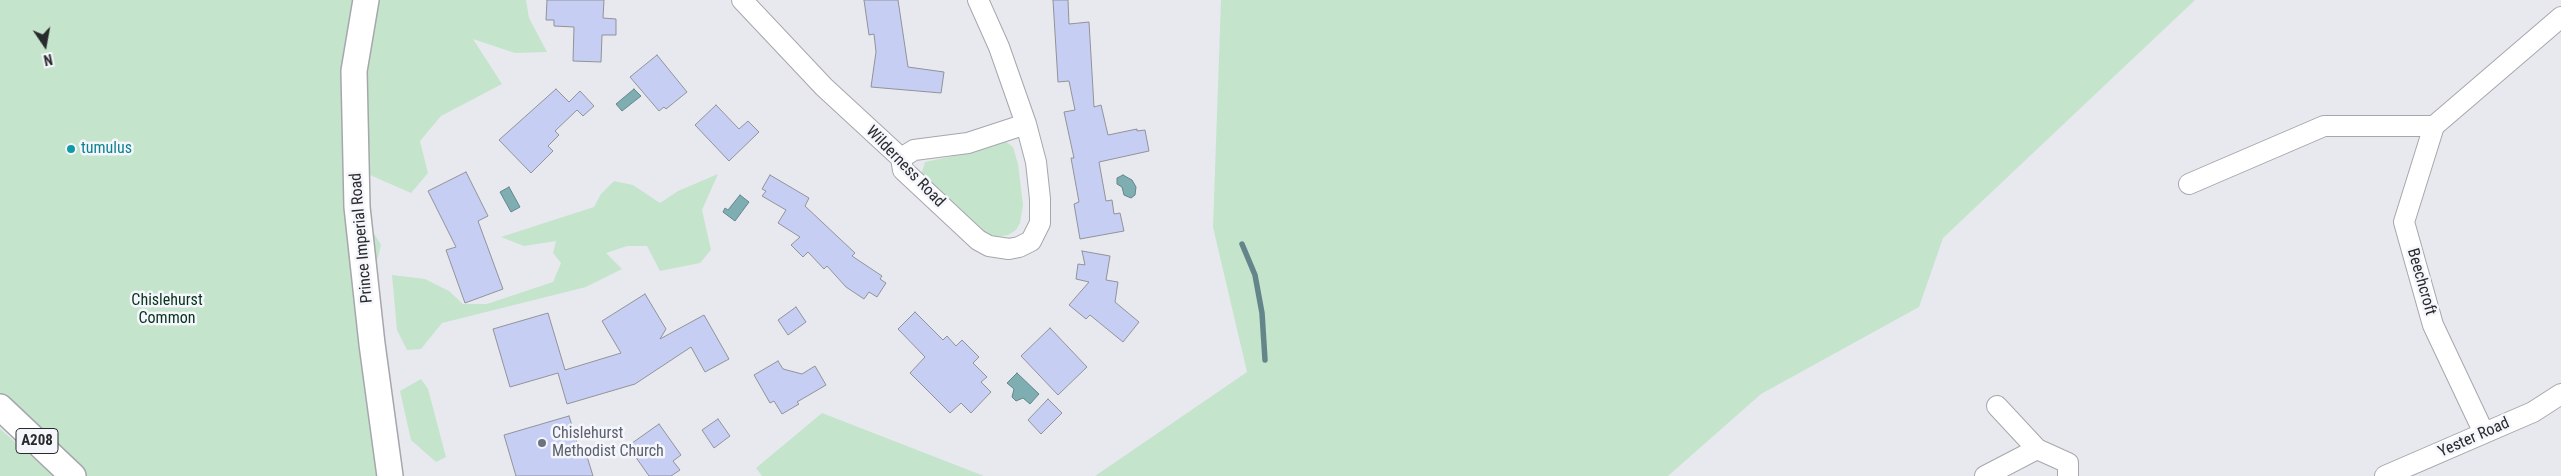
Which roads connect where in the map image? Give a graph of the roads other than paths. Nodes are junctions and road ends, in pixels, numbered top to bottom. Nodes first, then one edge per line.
1 (366, 0) edge
2 (742, 0) edge
3 (978, 0) edge
4 (2561, 17) edge
5 (1026, 124) junction
6 (2434, 126) junction
7 (901, 158) junction
8 (2190, 184) dead end
9 (2561, 394) edge
10 (1996, 406) dead end
11 (0, 407) edge
12 (2484, 433) junction
13 (2037, 449) junction
14 (73, 476) edge
15 (390, 476) edge
16 (1985, 476) edge
17 (2068, 476) edge
18 (2385, 476) edge

1 - 15 main road, Prince Imperial Road
2 - 7 street, Wilderness Road
3 - 5 street, Wilderness Road
4 - 6 street
5 - 7 street
5 - 7 street, Wilderness Road
6 - 8 street
6 - 12 street, Beechcroft
9 - 12 street, Yester Road
10 - 13 street
11 - 14 main road, A208
12 - 18 street, Yester Road
13 - 16 street
13 - 17 street

